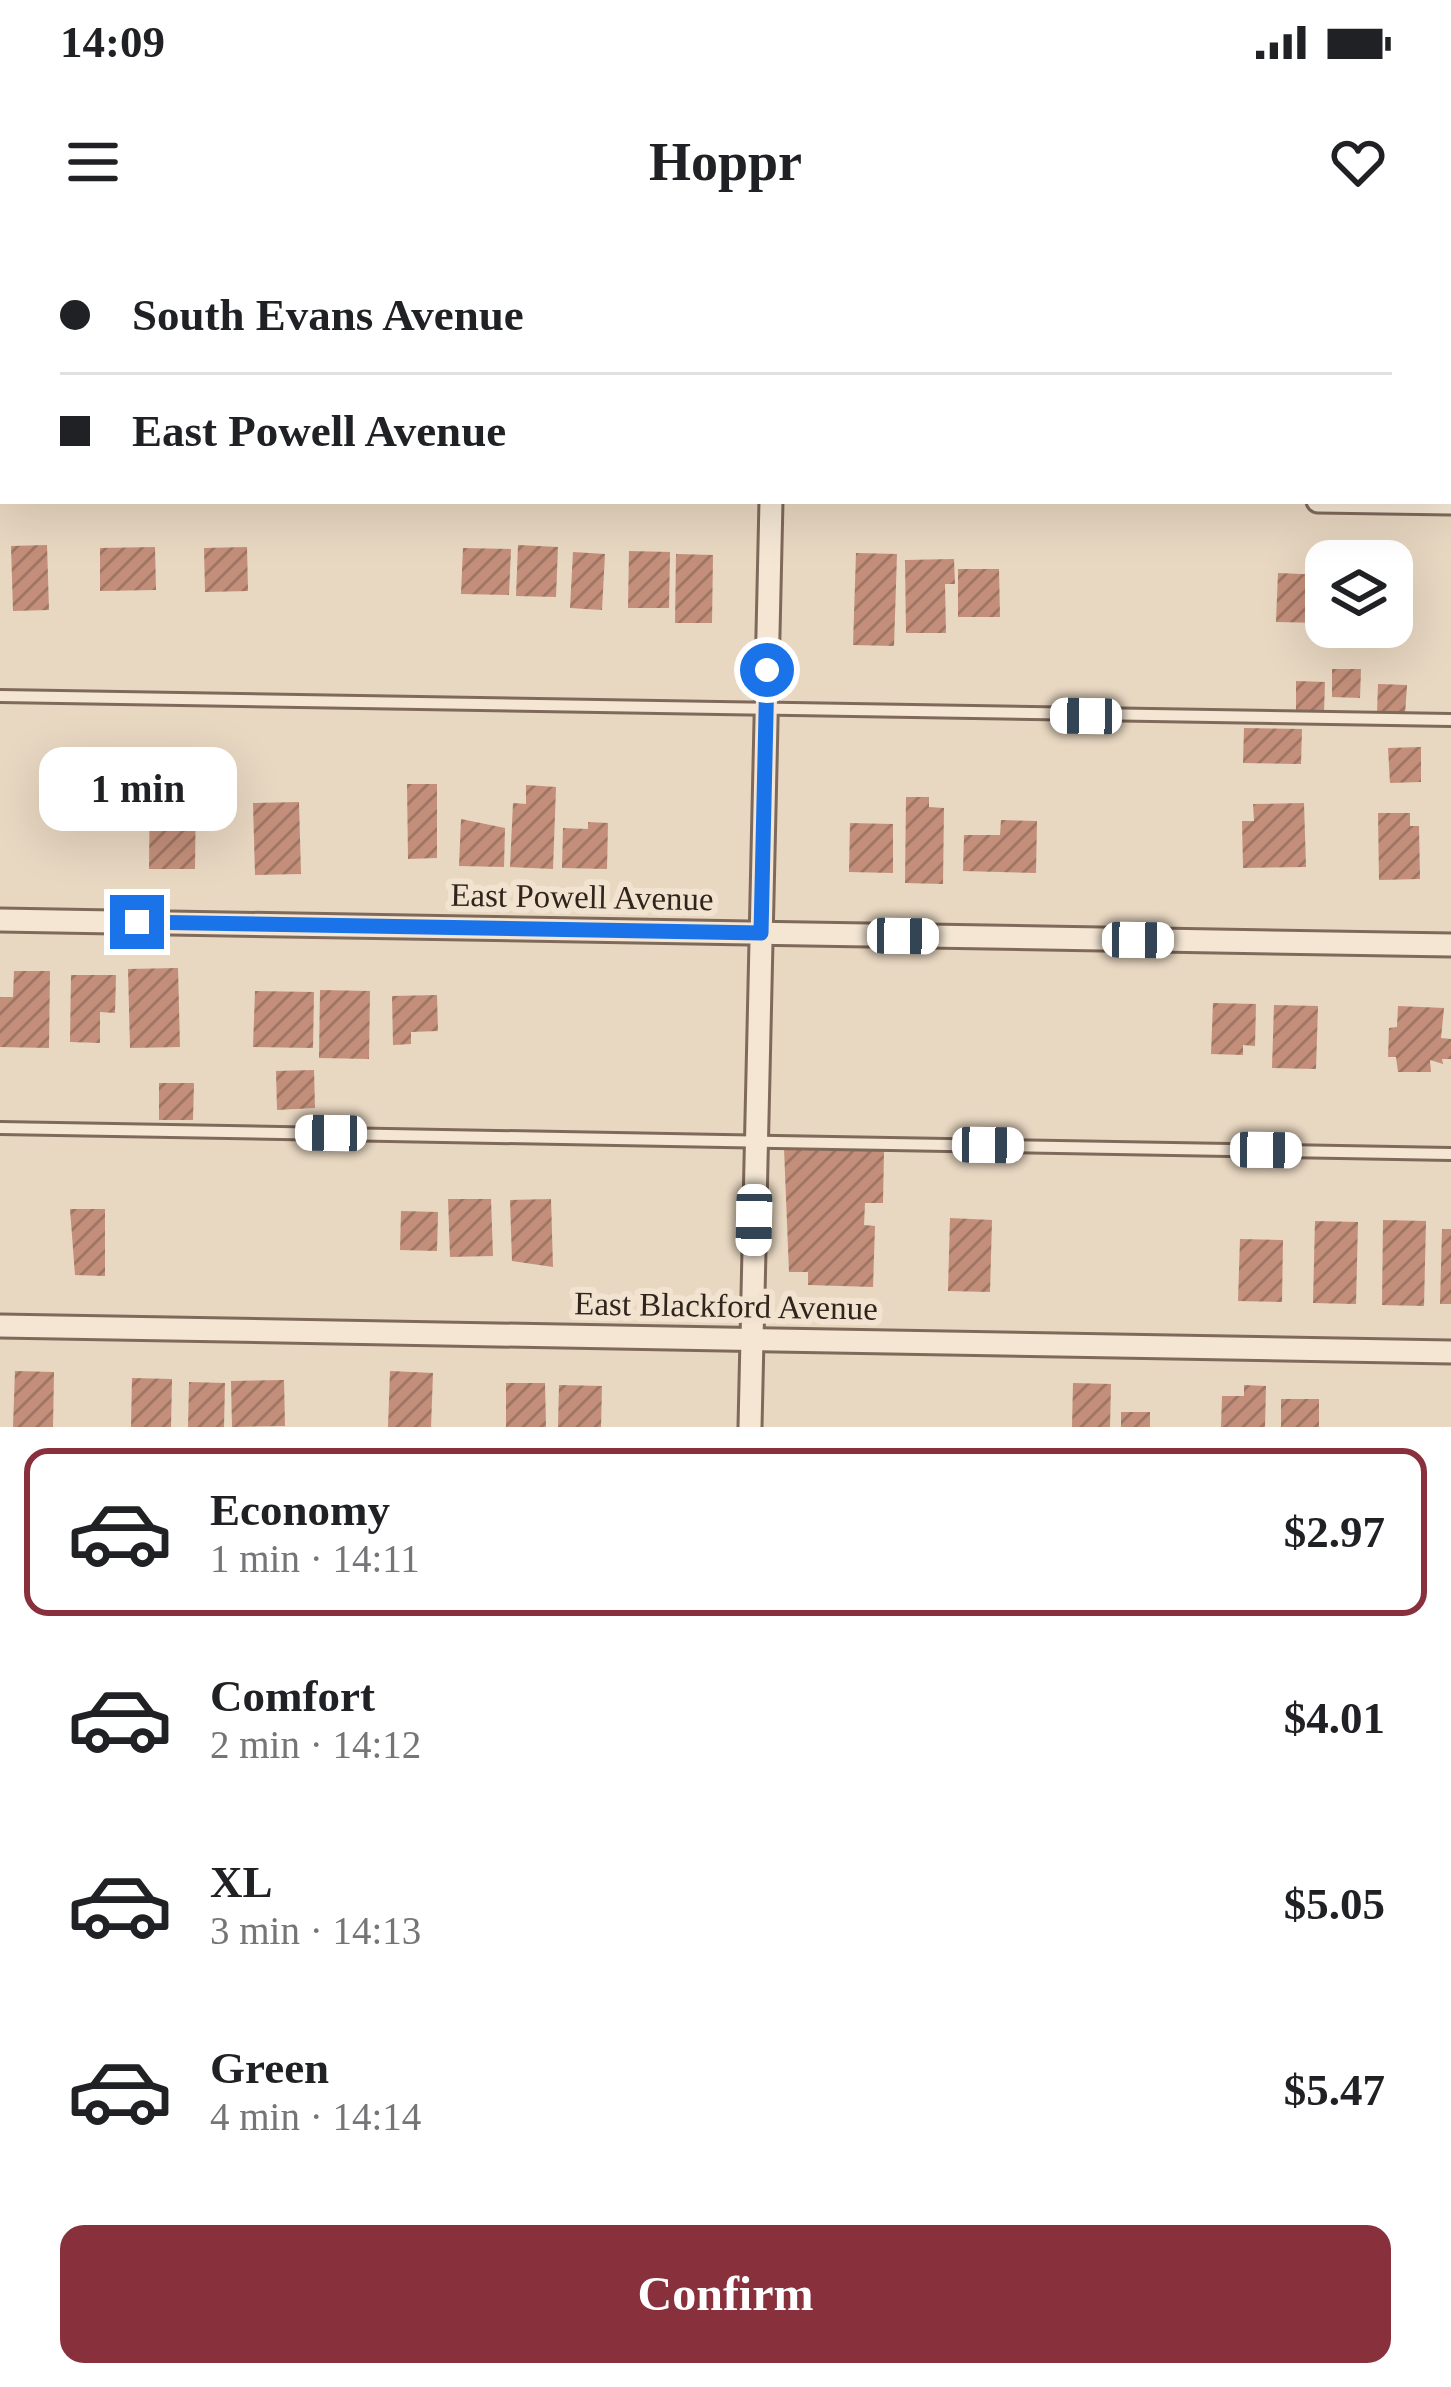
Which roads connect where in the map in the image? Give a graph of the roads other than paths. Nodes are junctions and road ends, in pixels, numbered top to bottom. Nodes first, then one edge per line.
1 (771, 504) edge
2 (0, 696) edge
3 (766, 713) junction
4 (1451, 720) edge
5 (0, 920) edge
6 (761, 933) junction
7 (1451, 945) edge
8 (0, 1128) edge
9 (756, 1140) junction
10 (1451, 1154) edge
11 (0, 1326) edge
12 (751, 1339) junction
13 (1451, 1352) edge
14 (750, 1427) edge

1 - 3 street
2 - 3 lane
3 - 4 lane
3 - 6 street
5 - 6 street, East Powell Avenue
6 - 7 street, East Powell Avenue
6 - 9 street
8 - 9 lane
9 - 10 lane
9 - 12 street
11 - 12 street, East Blackford Avenue
12 - 13 street, East Blackford Avenue
12 - 14 street

